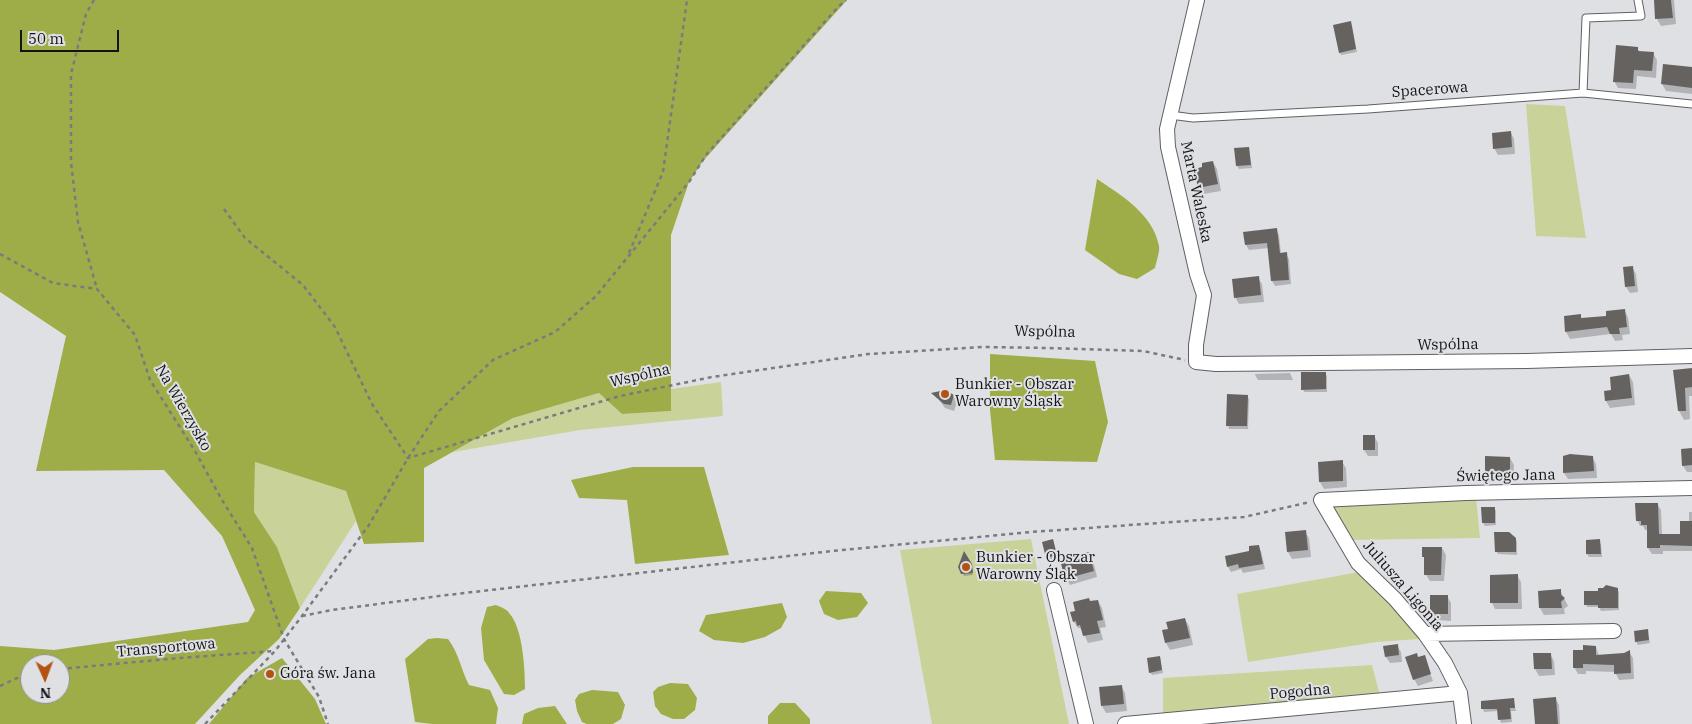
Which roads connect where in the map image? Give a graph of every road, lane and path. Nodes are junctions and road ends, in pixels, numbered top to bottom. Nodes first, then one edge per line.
1 (94, 0) edge
2 (687, 0) edge
3 (846, 0) edge
4 (1197, 0) edge
5 (1638, 0) edge
6 (1582, 93) junction
7 (1692, 104) edge
8 (1170, 114) junction
9 (224, 209) dead end
10 (0, 254) edge
11 (628, 256) junction
12 (97, 288) junction
13 (1692, 356) edge
14 (1196, 362) junction
15 (408, 458) junction
16 (1692, 488) edge
17 (1321, 500) junction
18 (1054, 590) dead end
19 (302, 616) junction
20 (1614, 631) dead end
21 (1425, 634) junction
22 (284, 639) junction
23 (274, 651) junction
24 (70, 668) edge
25 (20, 677) edge
26 (0, 686) edge
27 (1460, 693) junction
28 (1144, 723) edge
29 (204, 724) edge
30 (328, 724) edge
31 (1086, 724) edge
32 (1125, 724) edge
33 (1464, 724) edge

1 - 12 path
2 - 11 path
3 - 11 path
4 - 8 street, Marta Waleska
5 - 6 lane
6 - 7 lane, Spacerowa
6 - 8 lane, Spacerowa
8 - 14 street, Marta Waleska
9 - 15 path
10 - 12 path
11 - 15 path
12 - 22 path, Na Wierzysko
13 - 14 street, Wspólna
14 - 15 path, Wspólna
15 - 19 path
16 - 17 street, Świętego Jana
17 - 19 path
17 - 21 street, Juliusza Ligonia
18 - 31 street
19 - 22 path
20 - 21 street
21 - 27 street, Juliusza Ligonia
22 - 23 path
22 - 30 path, Na Wierzysko
23 - 24 path, Transportowa
23 - 29 path
25 - 26 path
27 - 28 street, Pogodna
27 - 33 street, Juliusza Ligonia
28 - 32 street, Pogodna

